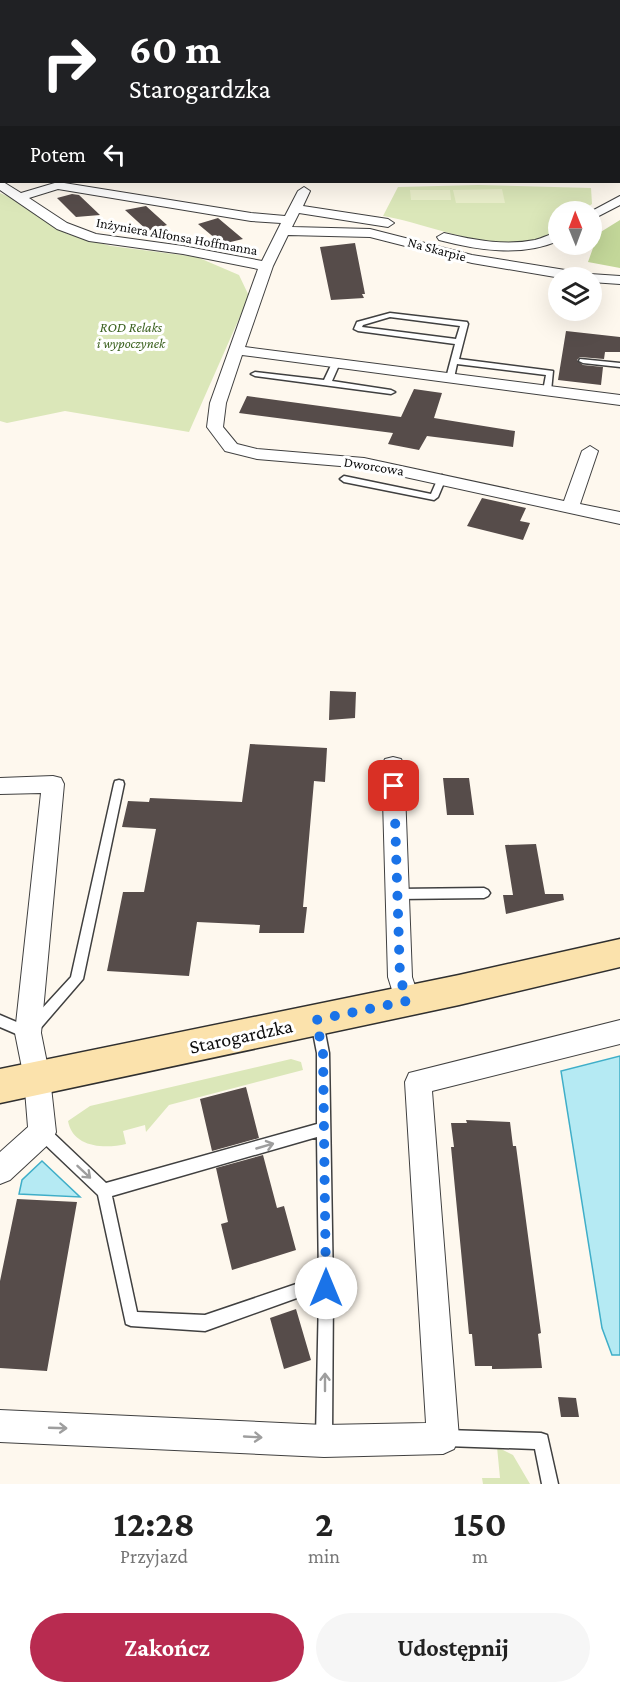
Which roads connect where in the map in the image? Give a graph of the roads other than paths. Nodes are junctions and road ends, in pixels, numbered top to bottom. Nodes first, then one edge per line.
1 (0, 184) edge
2 (304, 191) dead end
3 (21, 197) junction
4 (620, 200) edge
5 (602, 210) edge
6 (289, 220) junction
7 (403, 226) dead end
8 (430, 233) dead end
9 (548, 238) edge
10 (266, 266) junction
11 (548, 272) edge
12 (602, 279) edge
13 (620, 280) edge
14 (459, 342) junction
15 (236, 350) junction
16 (454, 361) junction
17 (583, 361) dead end
18 (336, 363) junction
19 (620, 365) edge
20 (255, 374) dead end
21 (450, 378) junction
22 (327, 383) junction
23 (547, 390) junction
24 (391, 392) dead end
25 (620, 400) edge
26 (590, 452) dead end
27 (442, 478) junction
28 (344, 479) dead end
29 (571, 506) junction
30 (620, 518) edge
31 (393, 765) dead end
32 (118, 784) dead end
33 (0, 786) edge
34 (484, 893) dead end
35 (397, 894) junction
36 (620, 953) edge
37 (407, 1001) junction
38 (316, 1020) junction
39 (0, 1021) edge
40 (620, 1032) edge
41 (28, 1033) junction
42 (37, 1078) junction
43 (0, 1086) edge
44 (324, 1129) junction
45 (42, 1132) junction
46 (0, 1170) edge
47 (104, 1191) junction
48 (326, 1288) junction
49 (0, 1426) edge
50 (443, 1437) junction
51 (324, 1440) junction
52 (550, 1484) edge

1 - 3 street, Inżyniera Alfonsa Hoffmanna
2 - 6 street, Dworcowa
3 - 6 street, Inżyniera Alfonsa Hoffmanna
3 - 10 street, Inżyniera Alfonsa Hoffmanna
4 - 5 street
6 - 7 street
6 - 10 street, Dworcowa
6 - 11 street, Na Skarpie
8 - 9 street
10 - 15 street, Dworcowa
12 - 13 street, Na Skarpie
14 - 14 lane
14 - 16 lane
15 - 18 street
15 - 27 street, Dworcowa
16 - 21 lane
16 - 23 lane
17 - 19 lane
18 - 21 street
18 - 22 lane
20 - 22 lane
21 - 23 street
22 - 24 lane
23 - 25 street
26 - 29 street
27 - 28 lane
27 - 29 street, Dworcowa
29 - 30 street, Dworcowa
31 - 35 street
32 - 41 lane
33 - 41 street
34 - 35 lane
35 - 37 street
36 - 37 main road, Starogardzka
37 - 38 main road, Starogardzka
38 - 42 main road, Starogardzka
38 - 44 lane
39 - 41 lane
40 - 50 street
41 - 42 street
42 - 43 main road, Starogardzka
42 - 45 street
47 -> 44 lane
44 - 48 lane
45 - 46 street
45 -> 47 lane
47 - 48 lane
51 -> 48 lane
49 -> 51 street
50 - 51 street
50 - 52 lane

